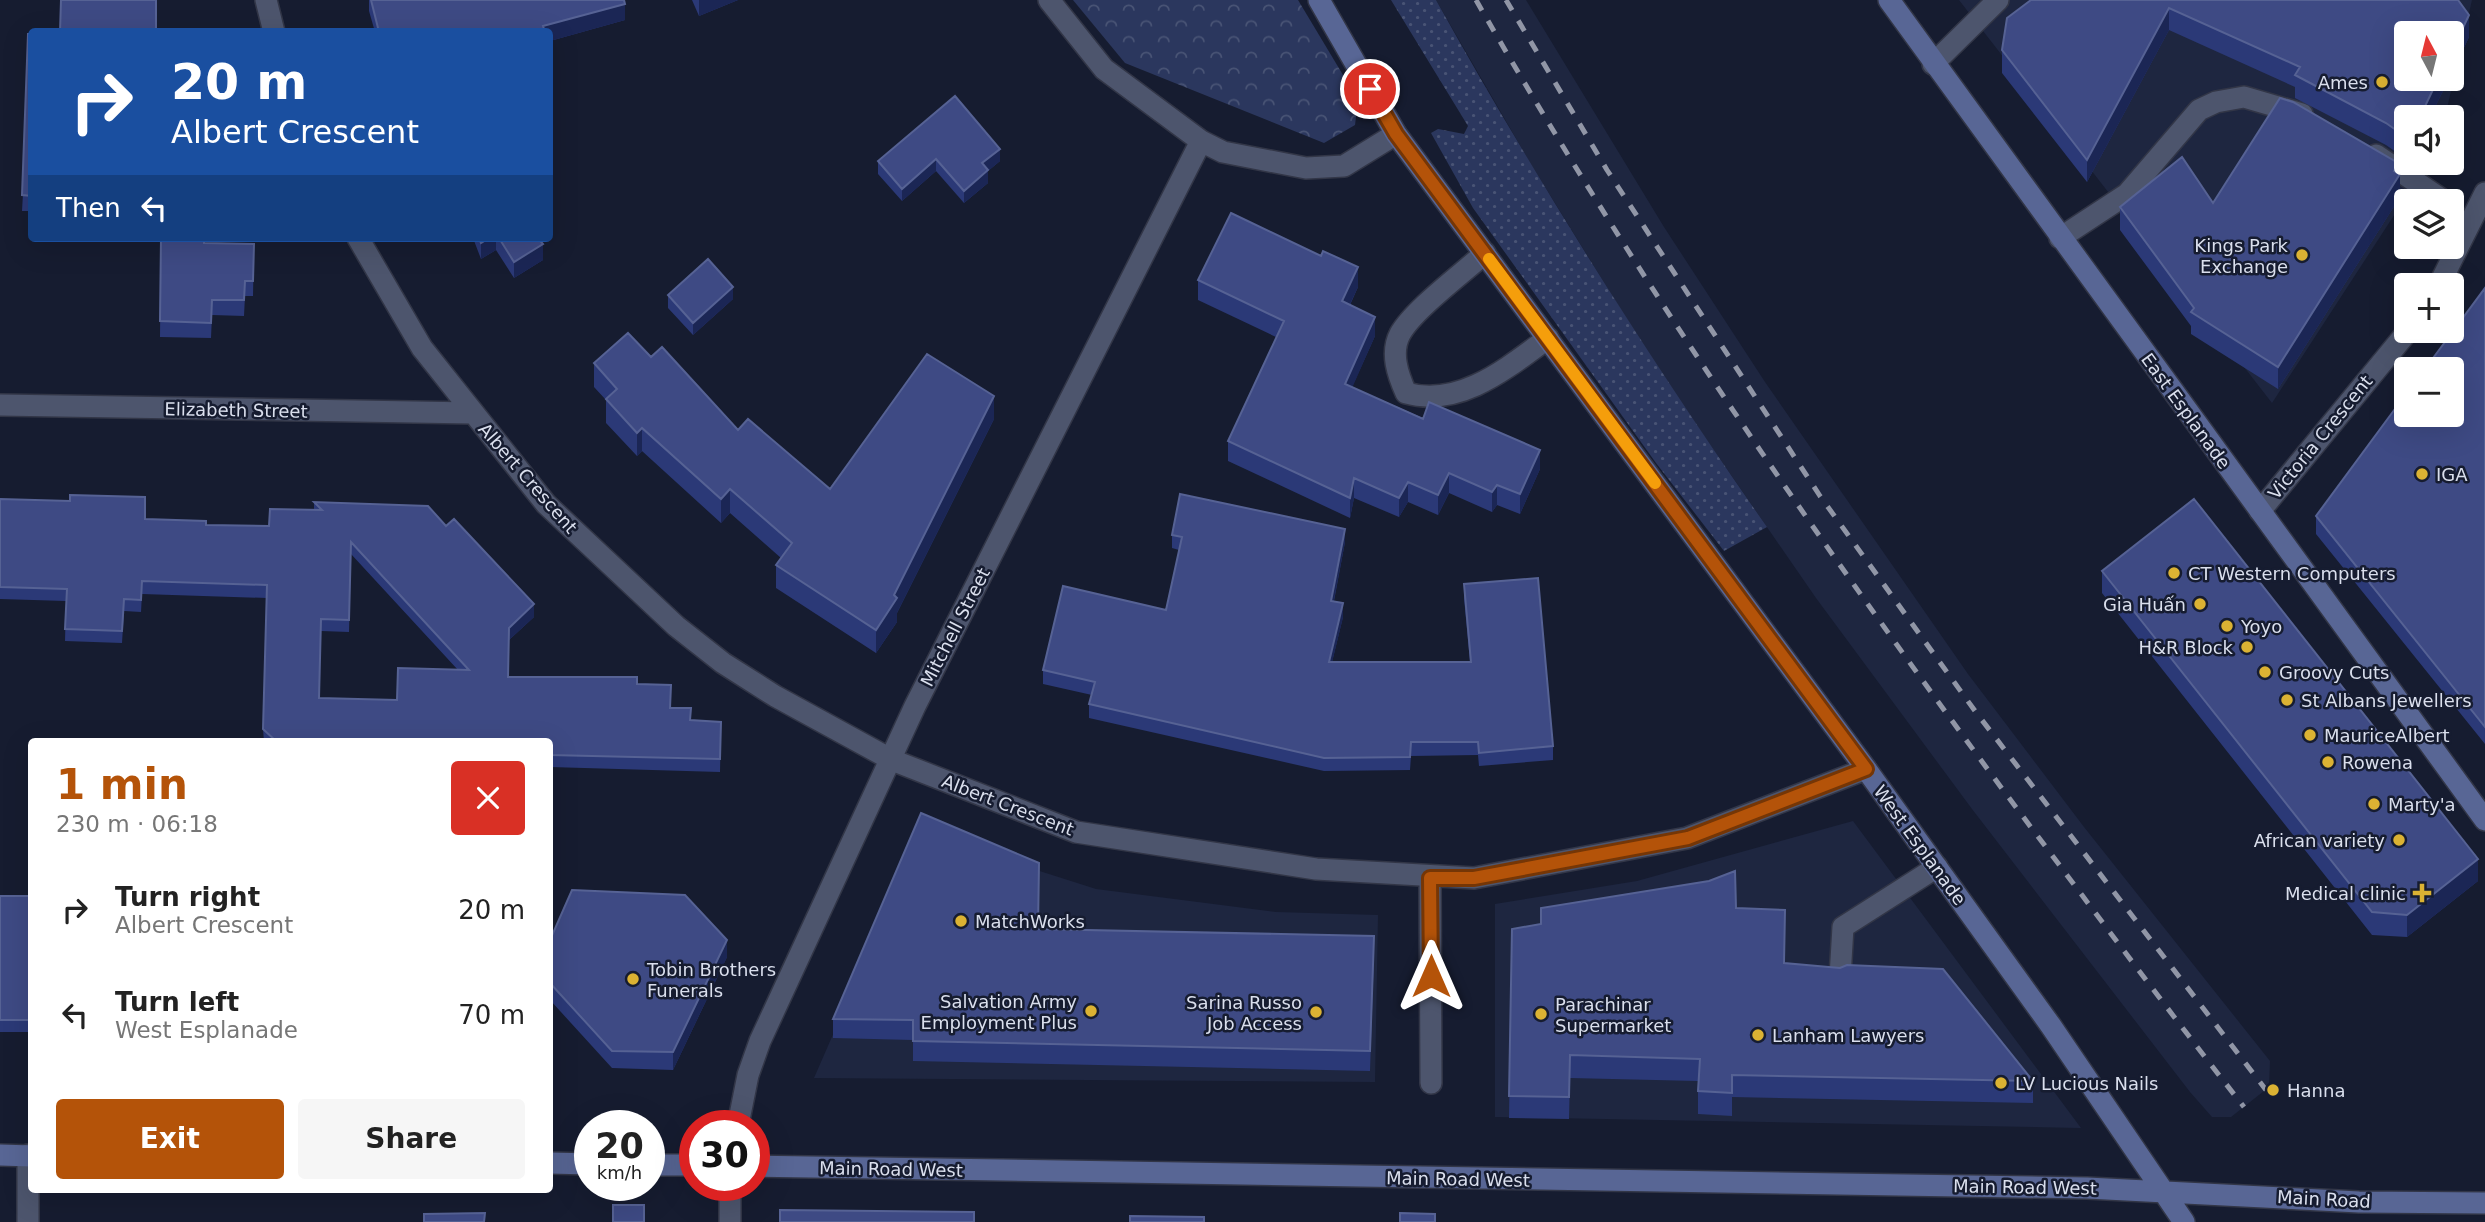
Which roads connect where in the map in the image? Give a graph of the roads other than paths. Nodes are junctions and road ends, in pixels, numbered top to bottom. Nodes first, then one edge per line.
1 (265, 0) edge
2 (1049, 0) edge
3 (1319, 0) edge
4 (1889, 0) edge
5 (1998, 0) edge
6 (273, 28) edge
7 (1933, 64) junction
8 (2322, 125) edge
9 (1396, 134) junction
10 (1201, 141) junction
11 (2356, 144) edge
12 (2425, 189) edge
13 (2484, 196) edge
14 (2464, 215) edge
15 (2472, 220) junction
16 (2060, 238) junction
17 (360, 242) edge
18 (1485, 253) junction
19 (2445, 273) edge
20 (1548, 338) junction
21 (2398, 343) edge
22 (0, 405) edge
23 (472, 413) junction
24 (2260, 511) junction
25 (892, 760) junction
26 (1866, 769) junction
27 (2485, 820) edge
28 (1937, 867) junction
29 (1430, 878) junction
30 (1840, 977) edge
31 (1432, 1083) dead end
32 (742, 1110) edge
33 (0, 1155) edge
34 (28, 1156) edge
35 (553, 1163) edge
36 (574, 1164) edge
37 (770, 1166) edge
38 (2162, 1190) junction
39 (29, 1193) edge
40 (730, 1201) edge
41 (2485, 1203) edge
42 (28, 1222) edge
43 (730, 1222) edge
44 (2184, 1222) edge

1 - 6 street
2 - 10 street
3 - 9 street, West Esplanade
4 - 7 street, East Esplanade
5 - 7 street
7 - 16 street, East Esplanade
8 - 16 street
9 - 10 street
9 - 18 street, West Esplanade
10 - 25 street, Mitchell Street
11 - 12 street
13 - 15 street
14 - 15 street
15 - 19 street
16 - 24 street, East Esplanade
17 - 23 street, Albert Crescent
18 - 20 street, West Esplanade
18 - 20 street
20 - 26 street, West Esplanade
21 - 24 street, Victoria Crescent
22 - 23 street, Elizabeth Street
23 - 25 street, Albert Crescent
24 - 27 street, East Esplanade
25 - 29 street, Albert Crescent
25 - 32 street, Mitchell Street
26 - 28 street, West Esplanade
26 - 29 street, Albert Crescent
28 - 30 street
28 - 38 street, West Esplanade
29 - 31 street
33 - 34 street
35 - 36 street
37 - 38 street, Main Road West
38 - 41 street, Main Road
38 - 44 street, West Esplanade
39 - 42 street
40 - 43 street

